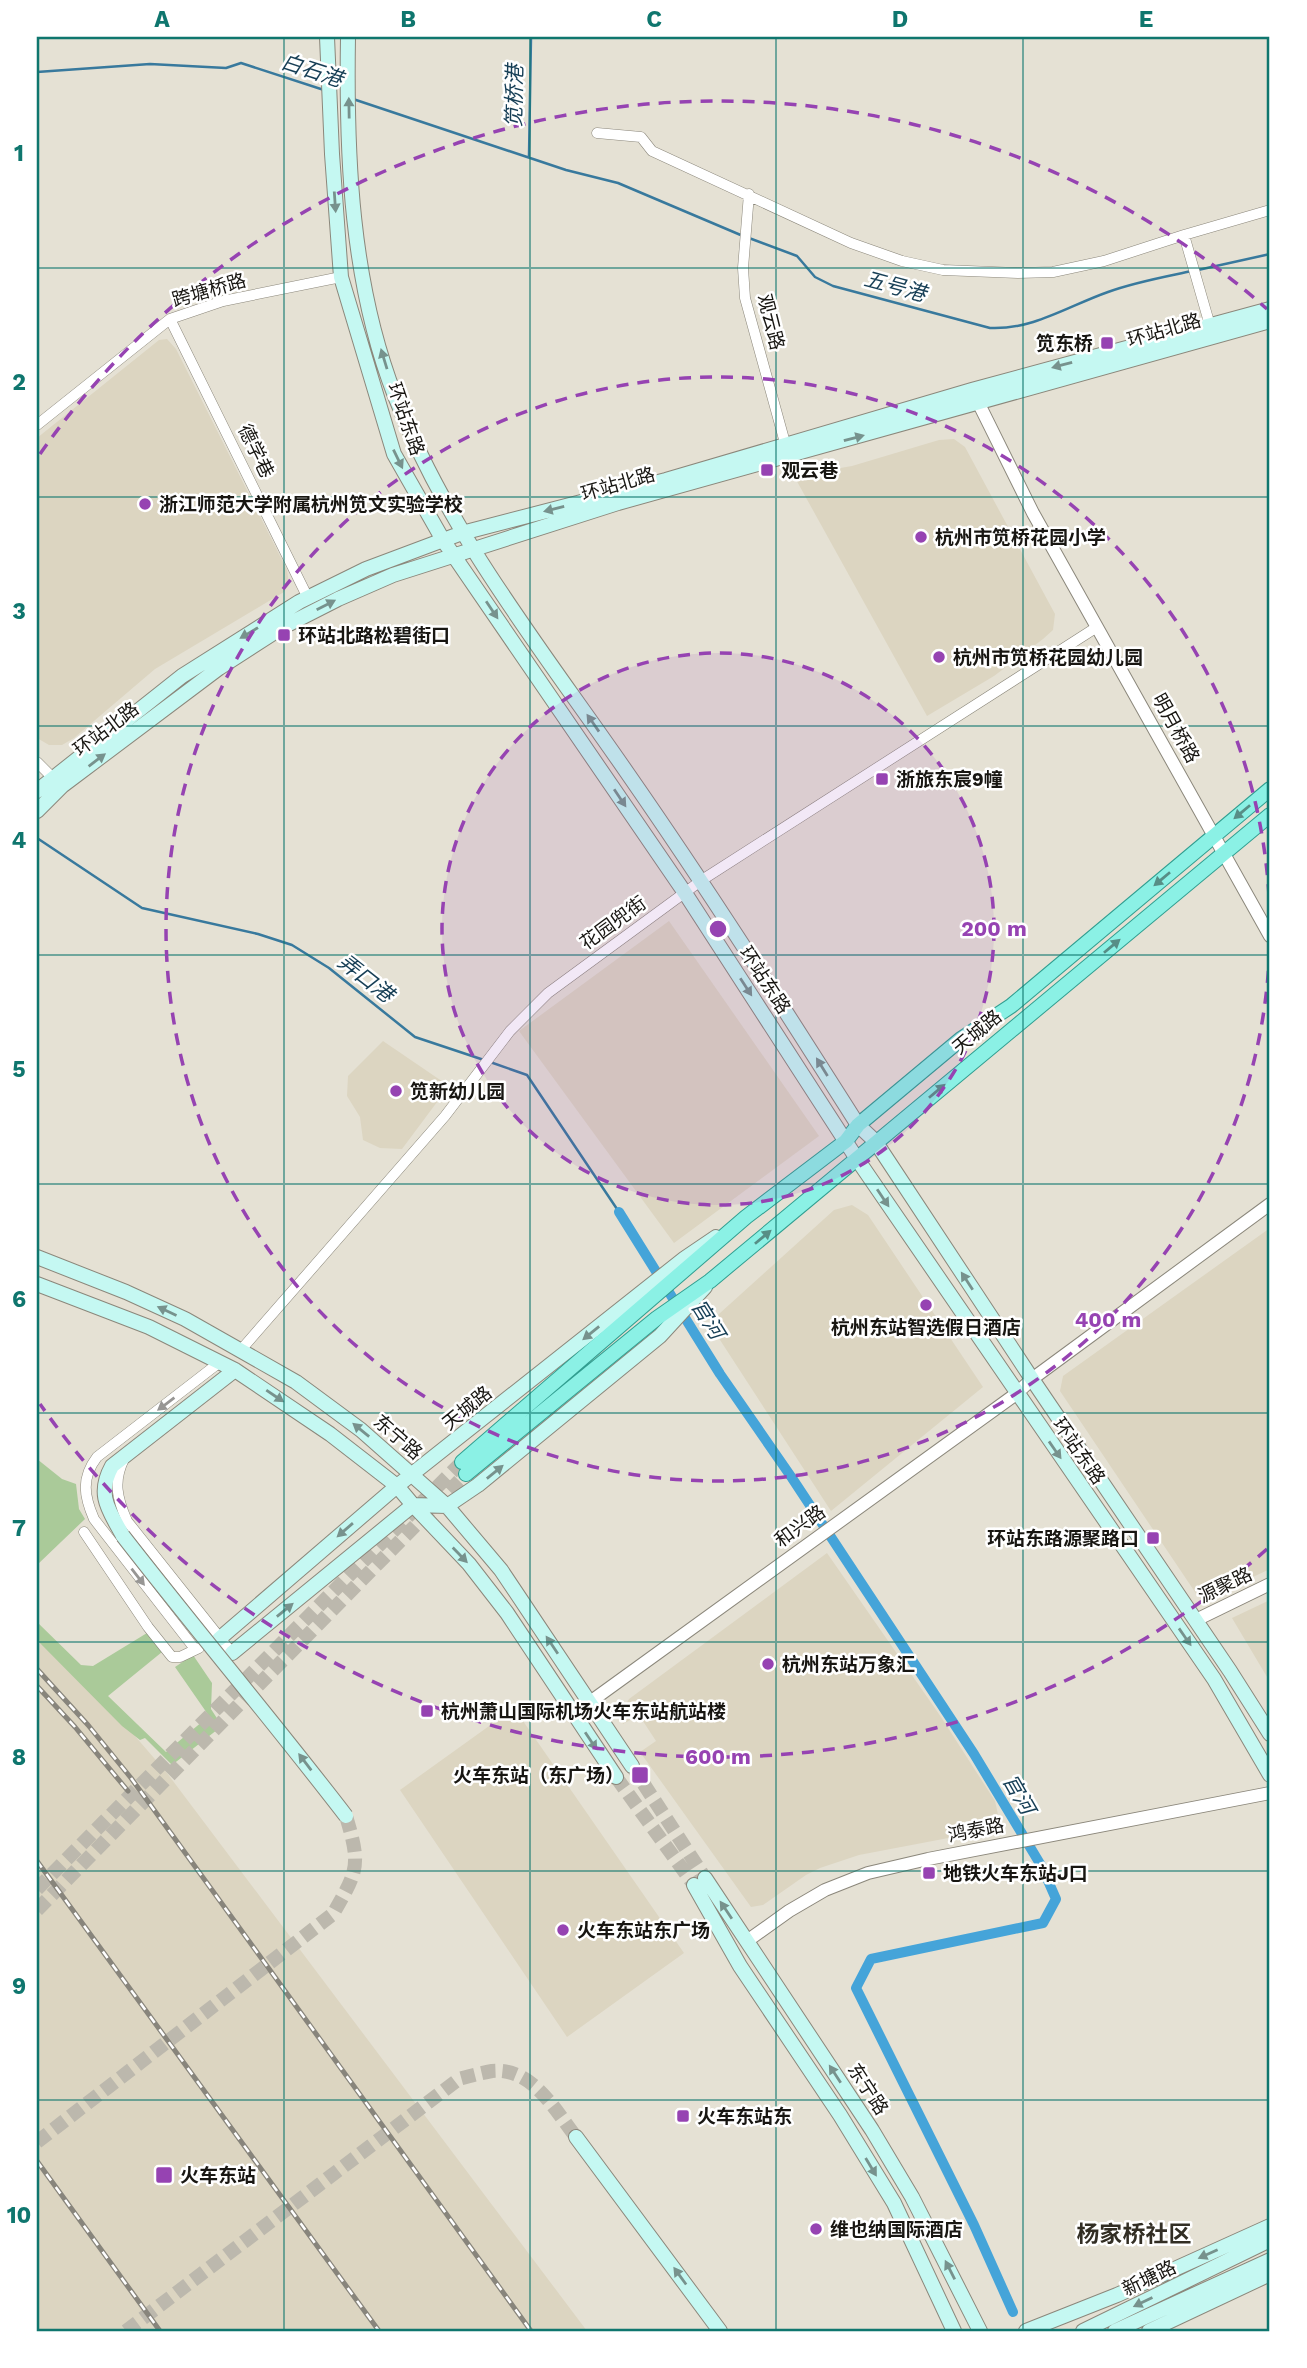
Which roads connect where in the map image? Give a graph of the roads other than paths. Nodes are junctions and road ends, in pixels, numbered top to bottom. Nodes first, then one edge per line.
1 (327, 37) edge
2 (348, 37) edge
3 (597, 133) dead end
4 (749, 194) junction
5 (1270, 210) edge
6 (1184, 234) junction
7 (341, 277) junction
8 (1270, 309) edge
9 (170, 319) junction
10 (1270, 321) edge
11 (1210, 325) junction
12 (975, 396) junction
13 (37, 425) edge
14 (787, 450) junction
15 (462, 533) junction
16 (443, 540) junction
17 (471, 548) junction
18 (453, 554) junction
19 (307, 598) junction
20 (1097, 627) junction
21 (37, 762) edge
22 (57, 782) junction
23 (1270, 789) edge
24 (40, 802) edge
25 (1270, 815) edge
26 (1214, 835) junction
27 (1225, 852) junction
28 (702, 880) junction
29 (685, 893) junction
30 (1270, 936) edge
31 (858, 1125) junction
32 (846, 1141) junction
33 (876, 1141) junction
34 (857, 1159) junction
35 (1270, 1204) edge
36 (37, 1257) edge
37 (710, 1281) junction
38 (37, 1284) edge
39 (647, 1295) junction
40 (664, 1322) junction
41 (240, 1351) junction
42 (220, 1362) junction
43 (235, 1370) junction
44 (1032, 1379) junction
45 (1016, 1394) junction
46 (128, 1452) junction
47 (413, 1474) junction
48 (397, 1486) junction
49 (413, 1505) junction
50 (447, 1506) junction
51 (84, 1532) dead end
52 (1270, 1584) edge
53 (1196, 1620) junction
54 (219, 1639) junction
55 (195, 1649) junction
56 (232, 1653) joint
57 (590, 1702) junction
58 (1270, 1734) edge
59 (632, 1766) tunnel mouth
60 (1270, 1775) edge
61 (616, 1777) tunnel mouth
62 (1270, 1793) edge
63 (346, 1816) tunnel mouth
64 (747, 1941) junction
65 (576, 2137) tunnel mouth
66 (1270, 2226) edge
67 (1270, 2240) edge
68 (1270, 2260) edge
69 (1270, 2274) edge
70 (720, 2331) edge
71 (954, 2331) edge
72 (980, 2331) edge
73 (1026, 2331) edge
74 (1083, 2331) edge
75 (1115, 2331) edge
76 (1149, 2331) edge

1 -> 7 main road, 环站东路
15 -> 2 main road, 环站东路
3 - 4 street
4 - 6 street
4 - 14 street, 观云路
5 - 6 street
6 - 11 street
7 - 9 street, 跨塘桥路
7 -> 16 main road, 环站东路
8 - 11 main road, 环站北路
9 - 13 street, 跨塘桥路
9 - 19 street, 德学巷
10 - 11 main road, 环站北路
11 - 12 main road, 环站北路
12 - 14 main road, 环站北路
12 - 20 street, 明月桥路
14 -> 15 main road, 环站北路
14 - 17 main road, 环站北路
15 - 16 main road, 环站北路
15 - 17 main road, 环站东路
16 - 18 main road, 环站东路
16 - 19 main road, 环站北路
17 - 18 main road, 环站北路
28 -> 17 main road, 环站东路
22 -> 18 main road, 环站北路
18 -> 29 main road, 环站东路
19 -> 22 main road, 环站北路
20 - 26 street, 明月桥路
20 - 28 street, 花园兜街
21 - 22 street
22 - 24 main road, 环站北路
23 -> 26 main road, 天城路
25 - 27 main road, 天城路
26 - 27 street, 明月桥路
26 -> 31 main road, 天城路
27 - 30 street, 明月桥路
33 -> 27 main road, 天城路
28 - 29 street, 花园兜街
31 -> 28 main road, 环站东路
29 -> 32 main road, 环站东路
29 - 41 street, 花园兜街
31 - 32 main road, 天城路
31 - 33 main road, 环站东路
32 - 34 main road, 环站东路
32 - 39 main road, 天城路
33 - 34 main road, 天城路
44 -> 33 main road, 环站东路
37 -> 34 main road, 天城路
34 -> 45 main road, 环站东路
35 - 44 street, 和兴路
41 -> 36 main road, 东宁路
37 - 40 main road, 天城路
37 - 40 main road, 天城路
38 - 42 main road, 东宁路
39 - 40 main road, 天城路
39 -> 47 main road, 天城路
50 -> 40 main road, 天城路
47 -> 41 main road, 东宁路
42 - 43 main road, 东宁路
42 -> 55 street
43 - 46 main road
43 -> 48 main road, 东宁路
44 - 45 street, 和兴路
44 - 53 main road, 环站东路
45 - 57 street, 和兴路
45 -> 60 main road, 环站东路
46 - 54 street
63 -> 46 main road, bridge
47 - 48 main road, 天城路
47 - 50 main road, 东宁路
48 - 49 main road, 东宁路
48 -> 54 main road, 天城路
49 - 50 main road
56 -> 49 main road
49 -> 61 main road, 东宁路
57 -> 50 main road, 东宁路
51 - 55 street
52 - 53 street, 源聚路
53 - 58 main road, 环站东路
54 - 55 street
54 - 56 street
57 - 59 main road, 东宁路
62 - 64 street, 鸿泰路
64 -> 71 main road, 东宁路
72 -> 64 main road, 东宁路
70 -> 65 main road
66 -> 73 main road
67 -> 74 main road, 新塘路
68 - 75 main road, 新塘路
69 - 76 main road

